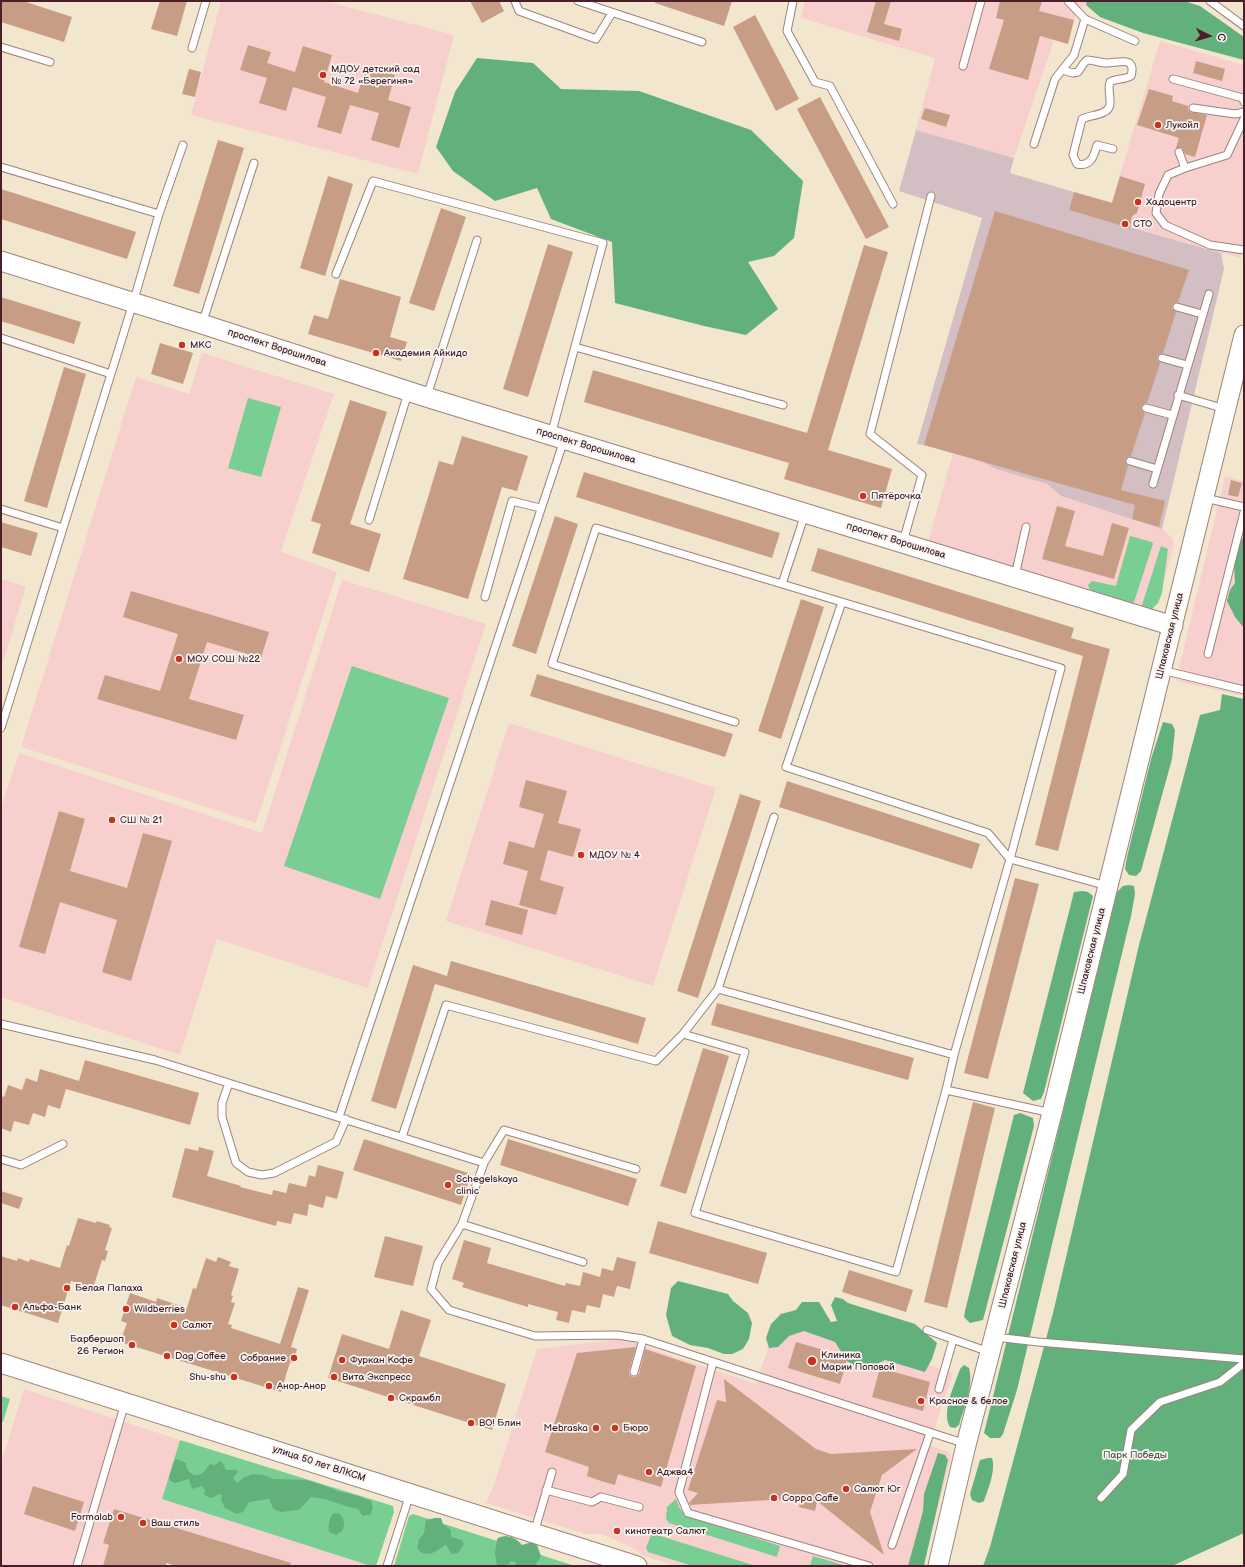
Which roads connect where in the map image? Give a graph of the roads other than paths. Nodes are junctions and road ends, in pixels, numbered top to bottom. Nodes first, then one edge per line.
1 (206, 1) edge
2 (515, 1) edge
3 (578, 1) edge
4 (794, 1) edge
5 (981, 1) edge
6 (1068, 1) edge
7 (1210, 1) edge
8 (612, 13) junction
9 (1086, 19) junction
10 (1244, 26) edge
11 (1135, 41) dead end
12 (702, 42) dead end
13 (1, 47) edge
14 (192, 48) dead end
15 (50, 62) dead end
16 (963, 66) dead end
17 (1062, 70) junction
18 (1173, 79) dead end
19 (1244, 102) edge
20 (1193, 108) dead end
21 (1244, 112) edge
22 (1244, 119) edge
23 (1034, 144) dead end
24 (183, 145) dead end
25 (1113, 149) dead end
26 (1179, 152) dead end
27 (254, 163) dead end
28 (1, 167) edge
29 (1185, 168) junction
30 (931, 196) dead end
31 (893, 204) dead end
32 (160, 214) junction
33 (477, 240) dead end
34 (1244, 250) edge
35 (1, 261) edge
36 (336, 274) dead end
37 (1209, 294) dead end
38 (133, 303) junction
39 (1177, 306) dead end
40 (1202, 314) junction
41 (202, 324) junction
42 (1244, 335) edge
43 (1, 338) edge
44 (575, 347) junction
45 (1162, 358) dead end
46 (1187, 365) junction
47 (111, 374) junction
48 (409, 391) junction
49 (1178, 395) junction
50 (426, 397) junction
51 (784, 405) dead end
52 (1146, 408) dead end
53 (1226, 409) junction
54 (1172, 415) junction
55 (558, 437) junction
56 (1130, 460) dead end
57 (1157, 469) junction
58 (1153, 484) dead end
59 (1203, 497) junction
60 (1244, 507) edge
61 (1, 508) edge
62 (540, 508) junction
63 (1244, 512) edge
64 (805, 513) junction
65 (369, 520) dead end
66 (1026, 527) dead end
67 (63, 528) junction
68 (903, 542) junction
69 (1015, 576) junction
70 (782, 584) junction
71 (486, 597) dead end
72 (842, 602) junction
73 (1173, 626) junction
74 (1208, 654) dead end
75 (1162, 670) junction
76 (1244, 690) edge
77 (735, 722) dead end
78 (1, 728) edge
79 (774, 817) dead end
80 (1010, 859) junction
81 (1108, 886) junction
82 (718, 989) junction
83 (1, 1024) edge
84 (683, 1034) junction
85 (954, 1055) junction
86 (229, 1083) junction
87 (946, 1090) junction
88 (1052, 1113) junction
89 (342, 1118) junction
90 (402, 1137) junction
91 (63, 1144) dead end
92 (1, 1159) edge
93 (484, 1163) junction
94 (636, 1169) dead end
95 (462, 1224) junction
96 (583, 1262) dead end
97 (927, 1330) dead end
98 (643, 1339) junction
99 (953, 1340) junction
100 (992, 1345) junction
101 (1244, 1359) edge
102 (713, 1362) junction
103 (1, 1363) edge
104 (1244, 1363) edge
105 (634, 1372) dead end
106 (939, 1389) dead end
107 (126, 1402) junction
108 (930, 1434) junction
109 (966, 1444) junction
110 (552, 1472) dead end
111 (546, 1490) junction
112 (410, 1493) junction
113 (1102, 1498) dead end
114 (639, 1507) dead end
115 (534, 1533) junction
116 (892, 1545) dead end
117 (77, 1566) edge
118 (387, 1566) edge
119 (637, 1566) edge
120 (869, 1566) edge
121 (938, 1566) edge

1 - 14 lane
2 - 8 lane
3 - 8 lane
4 - 31 lane
5 - 16 lane
6 - 9 lane
7 - 10 lane
8 - 12 lane
9 - 11 lane
9 - 17 lane
13 - 15 lane
17 - 23 lane
17 - 25 lane
18 - 19 lane
20 - 21 lane
22 - 29 lane
24 - 32 lane
26 - 29 lane
27 - 41 lane
28 - 32 lane
29 - 34 lane
30 - 68 lane
32 - 38 lane
33 - 50 lane
35 - 38 street, проспект Ворошилова
36 - 44 lane
37 - 40 lane
38 - 41 street, проспект Ворошилова
38 - 47 lane
39 - 40 lane
40 - 46 lane
41 - 48 street, проспект Ворошилова
42 - 53 street, Шпаковская улица
43 - 47 lane
44 - 51 lane
44 - 55 lane
45 - 46 lane
46 - 49 lane
47 - 67 lane
48 - 50 street, проспект Ворошилова
48 - 65 lane
49 - 53 lane
49 - 54 lane
50 - 55 street, проспект Ворошилова
52 - 54 lane
53 - 59 street, Шпаковская улица
54 - 57 lane
55 - 62 lane
55 - 64 street, проспект Ворошилова
56 - 57 lane
57 - 58 lane
59 - 60 lane
59 - 73 street, Шпаковская улица
61 - 67 lane
62 - 71 lane
62 - 89 lane
63 - 74 lane
64 - 68 street, проспект Ворошилова
64 - 70 lane
66 - 69 lane
67 - 78 lane
68 - 69 street, проспект Ворошилова
69 - 73 street, проспект Ворошилова
70 - 72 lane
70 - 77 lane
72 - 80 lane
72 - 80 lane
73 - 75 street, Шпаковская улица
75 - 76 lane
75 - 81 street, Шпаковская улица
79 - 82 lane
80 - 81 lane
80 - 85 lane
81 - 88 street, Шпаковская улица
82 - 84 lane
82 - 85 lane
83 - 86 lane
84 - 87 lane
84 - 90 lane
85 - 87 lane
86 - 89 lane
86 - 89 lane
87 - 88 lane
88 - 100 street, Шпаковская улица
89 - 90 lane
90 - 93 lane
91 - 92 lane
93 - 94 lane
93 - 95 lane
95 - 96 lane
95 - 98 lane
97 - 99 lane
98 - 102 lane
98 - 105 lane
99 - 100 lane
99 - 106 lane
100 - 101 lane
100 - 109 street, Шпаковская улица
102 - 108 lane
102 - 120 lane
103 - 107 street, улица 50 лет ВЛКСМ
104 - 113 lane
107 - 112 street, улица 50 лет ВЛКСМ
107 - 117 lane
108 - 109 lane
108 - 116 lane
109 - 121 street, Шпаковская улица
110 - 111 lane
111 - 114 lane
111 - 115 lane
112 - 115 street, улица 50 лет ВЛКСМ
112 - 118 lane
115 - 119 street, улица 50 лет ВЛКСМ

